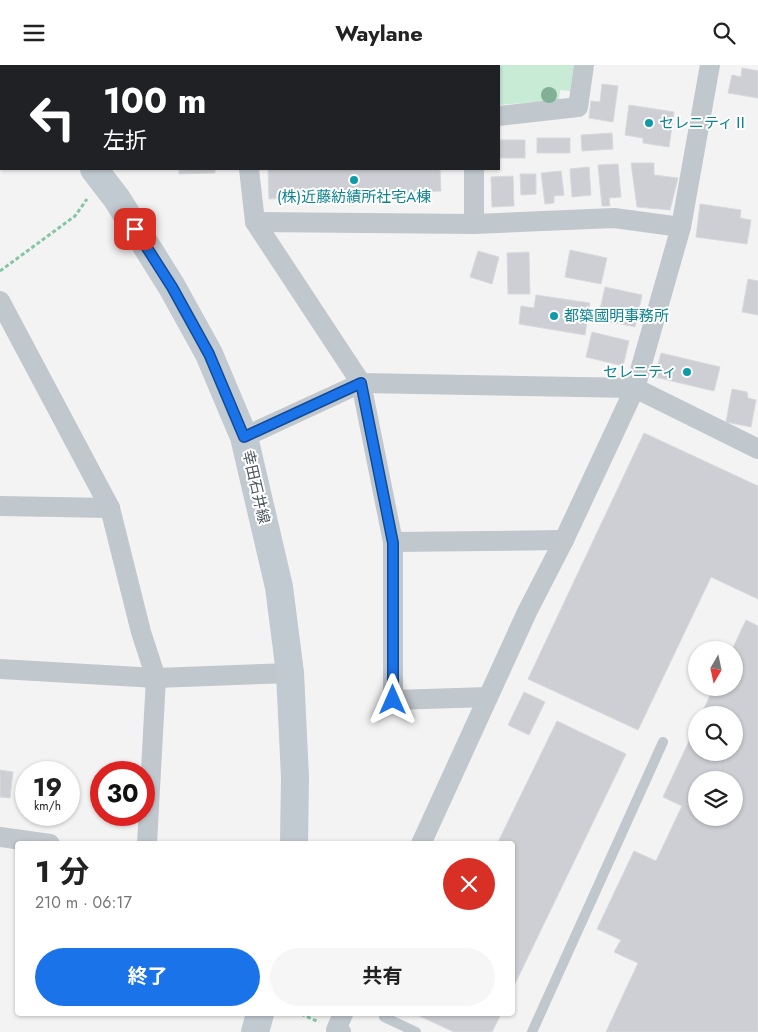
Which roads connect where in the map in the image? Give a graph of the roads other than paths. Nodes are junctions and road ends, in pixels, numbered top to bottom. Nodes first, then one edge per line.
1 (584, 65) edge
2 (710, 65) edge
3 (500, 116) edge
4 (95, 170) edge
5 (249, 170) edge
6 (474, 170) edge
7 (255, 222) junction
8 (474, 224) junction
9 (681, 227) junction
10 (0, 301) edge
11 (361, 383) junction
12 (635, 388) junction
13 (244, 437) junction
14 (758, 449) edge
15 (0, 506) edge
16 (110, 508) junction
17 (564, 540) junction
18 (393, 543) junction
19 (0, 669) edge
20 (290, 673) junction
21 (156, 678) junction
22 (488, 697) junction
23 (663, 742) dead end
24 (0, 837) edge
25 (29, 841) edge
26 (147, 841) edge
27 (294, 841) edge
28 (422, 841) edge
29 (259, 1016) edge
30 (342, 1016) edge
31 (384, 1017) dead end
32 (255, 1032) edge
33 (340, 1032) edge
34 (416, 1032) edge
35 (532, 1032) edge

1 - 3 street
2 - 9 street
4 - 13 main road, 幸田石井線
5 - 7 street
6 - 8 street
7 - 8 street
7 - 11 street
8 - 9 street
9 - 12 street
10 - 16 street
11 - 12 street
11 - 13 street
11 - 18 street
12 - 14 street
12 - 17 street
13 - 20 main road, 幸田石井線
15 - 16 street
16 - 21 street
17 - 18 street
17 - 22 street
18 - 22 street
19 - 21 street
20 - 21 street
20 - 27 main road, 幸田石井線
21 - 26 street
22 - 28 street
23 - 35 lane
24 - 25 street
29 - 32 main road
30 - 33 street
31 - 34 lane

